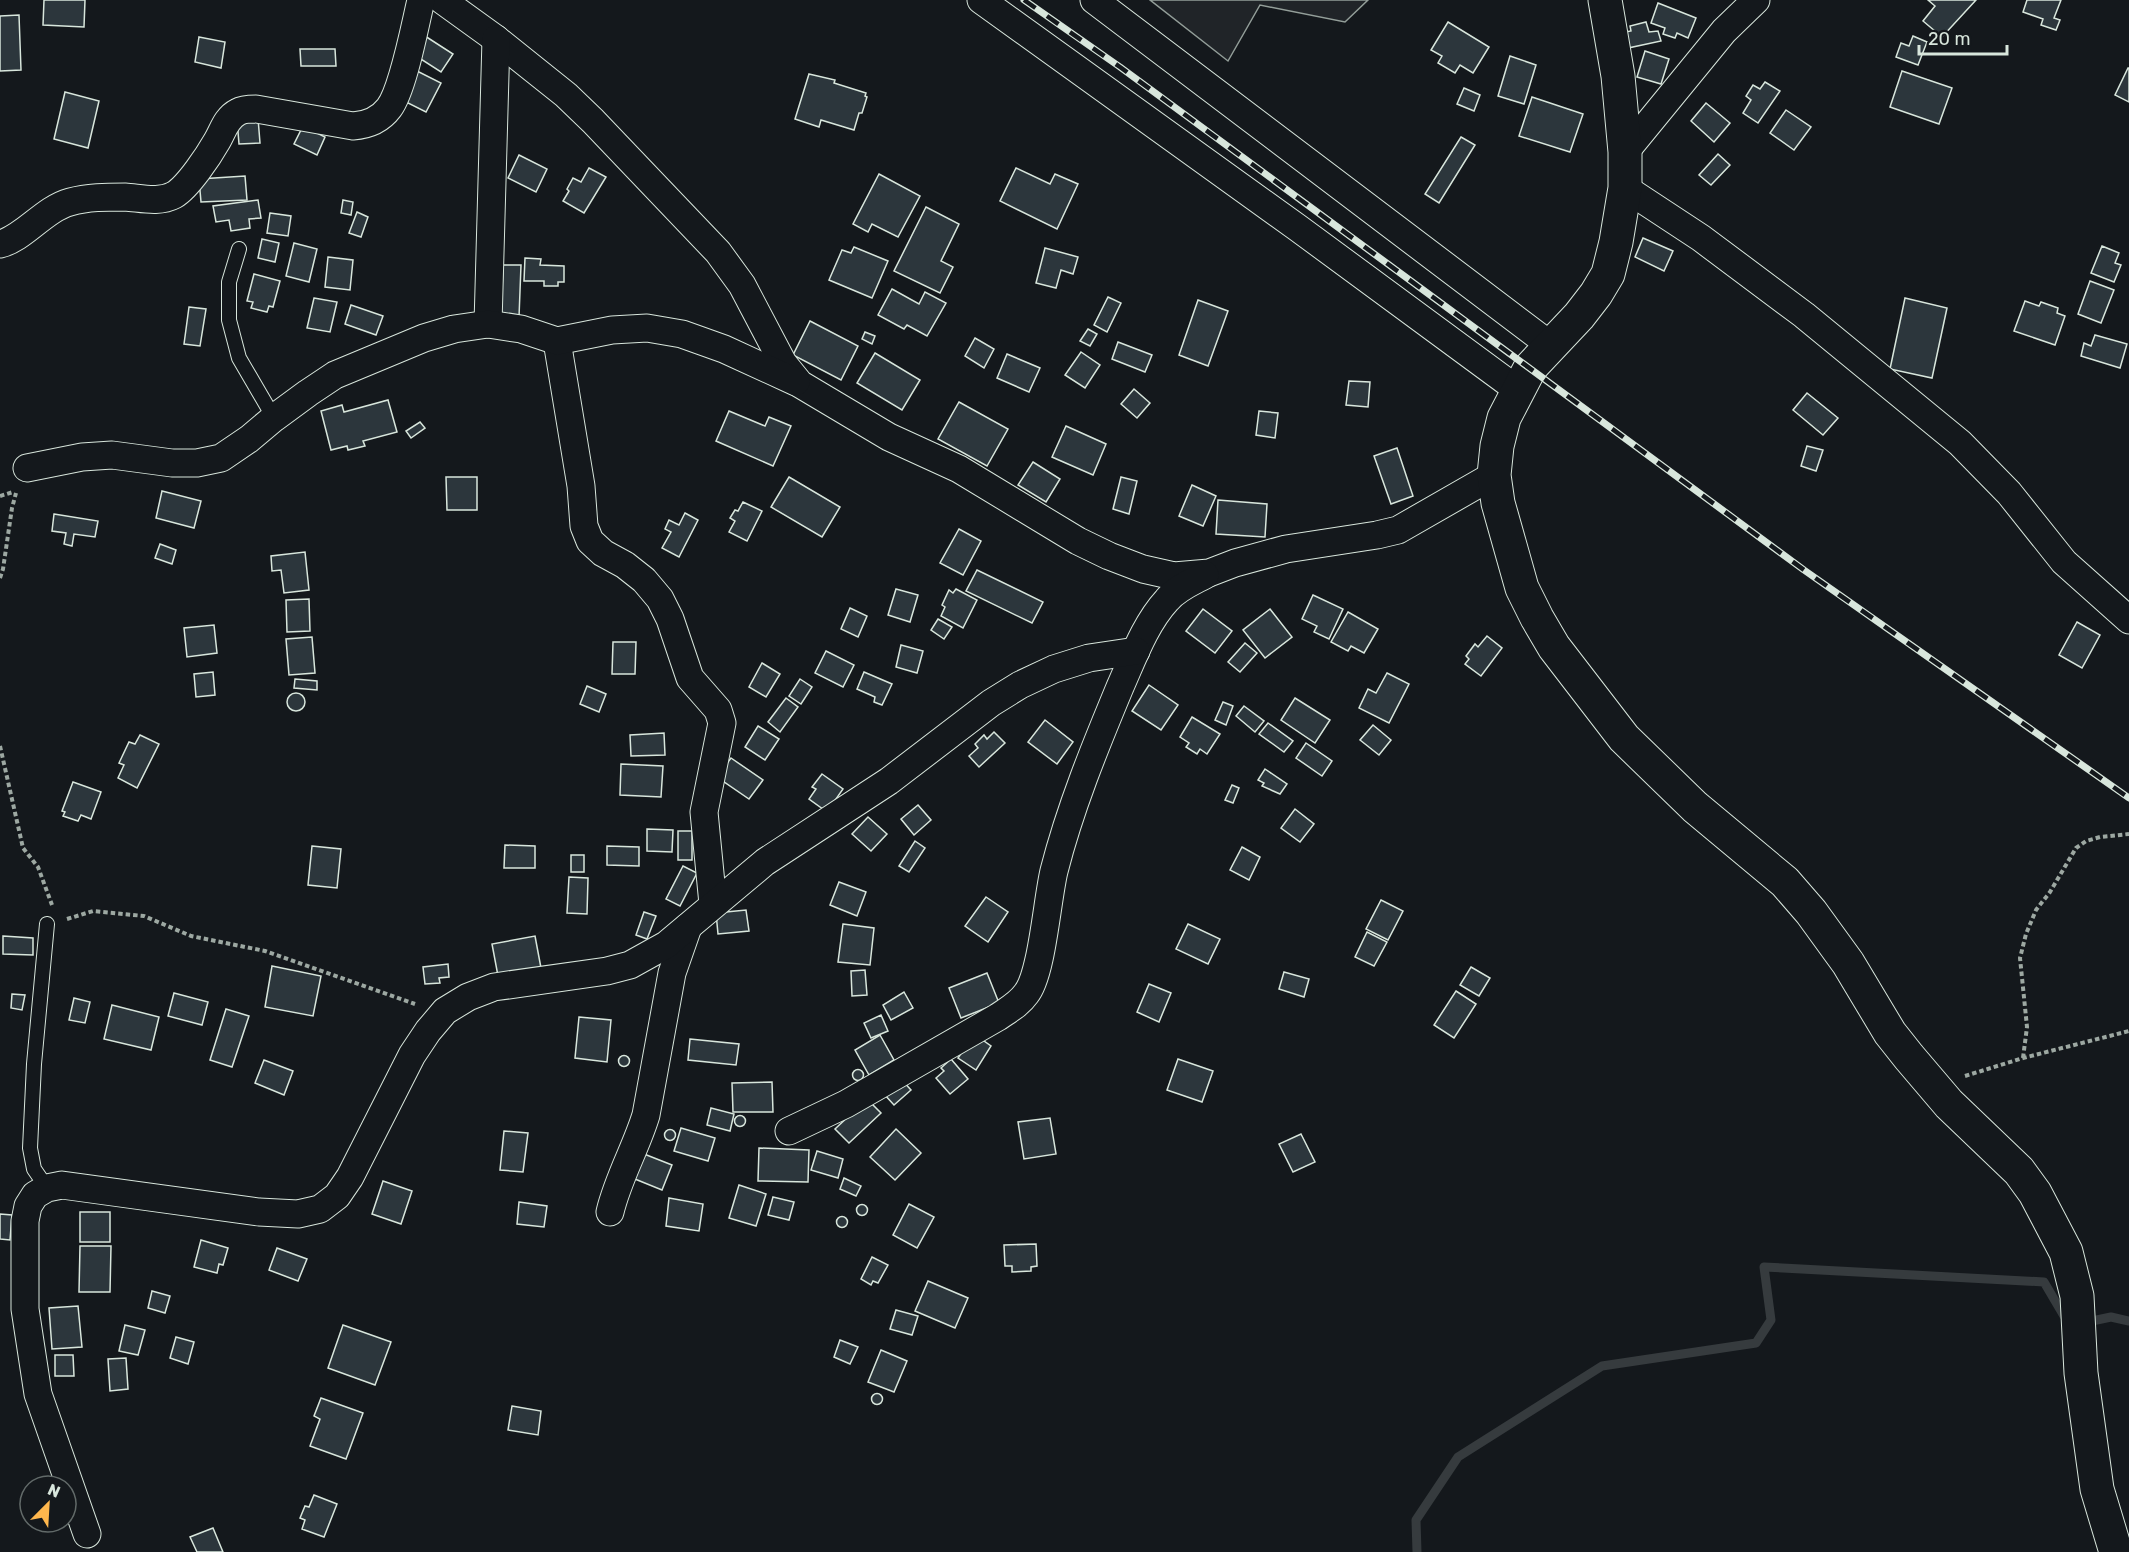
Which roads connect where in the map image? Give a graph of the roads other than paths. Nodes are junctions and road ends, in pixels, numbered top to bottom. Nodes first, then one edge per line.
1 (421, 0) edge
2 (442, 0) edge
3 (981, 0) edge
4 (1094, 0) edge
5 (1605, 0) edge
6 (1756, 0) edge
7 (496, 39) junction
8 (1625, 152) junction
9 (1625, 188) junction
10 (0, 244) edge
11 (239, 249) dead end
12 (488, 324) junction
13 (557, 341) junction
14 (1550, 345) junction
15 (800, 384) junction
16 (1518, 390) junction
17 (274, 418) junction
18 (27, 468) dead end
19 (1494, 475) junction
20 (1209, 573) junction
21 (2129, 620) edge
22 (1136, 651) junction
23 (713, 904) junction
24 (48, 924) road end
25 (688, 926) junction
26 (789, 1131) dead end
27 (47, 1188) junction
28 (610, 1212) dead end
29 (87, 1534) dead end
30 (2116, 1552) edge

1 - 10 street
2 - 7 street
3 - 16 street
4 - 14 street
5 - 8 street
6 - 8 street
7 - 12 street
7 - 15 street
8 - 9 street
9 - 14 street
9 - 21 street
11 - 17 lane
12 - 13 street
12 - 17 street
13 - 15 street
13 - 23 street
14 - 16 street
15 - 20 street
16 - 19 street
17 - 18 street
19 - 20 street
19 - 30 street
20 - 22 street
22 - 23 street
22 - 26 street
23 - 25 street
24 - 27 lane
25 - 27 street
25 - 28 street
27 - 29 street

